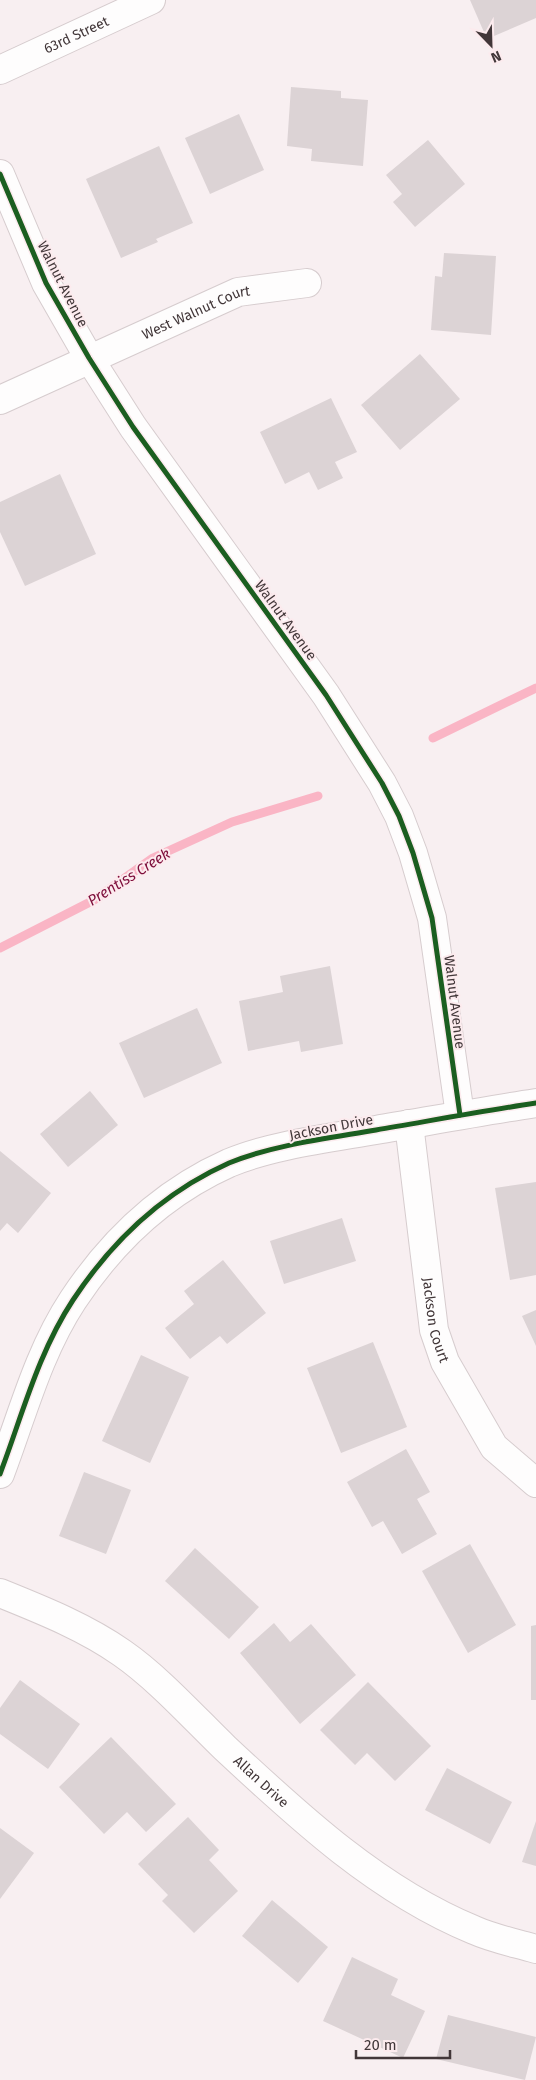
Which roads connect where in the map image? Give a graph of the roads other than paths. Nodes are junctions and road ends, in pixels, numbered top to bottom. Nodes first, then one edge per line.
1 (151, 0) edge
2 (0, 70) edge
3 (0, 174) edge
4 (308, 283) dead end
5 (89, 358) junction
6 (0, 400) edge
7 (536, 1102) edge
8 (460, 1115) junction
9 (409, 1124) junction
10 (0, 1474) edge
11 (536, 1483) edge
12 (0, 1593) edge
13 (536, 1949) edge

1 - 2 street, 63rd Street
3 - 5 street, Walnut Avenue
4 - 5 street, West Walnut Court
5 - 6 street, West Walnut Court
5 - 8 street, Walnut Avenue
7 - 8 street, Jackson Drive
8 - 9 street, Jackson Drive
9 - 10 street, Jackson Drive
9 - 11 street, Jackson Court
12 - 13 street, Allan Drive

